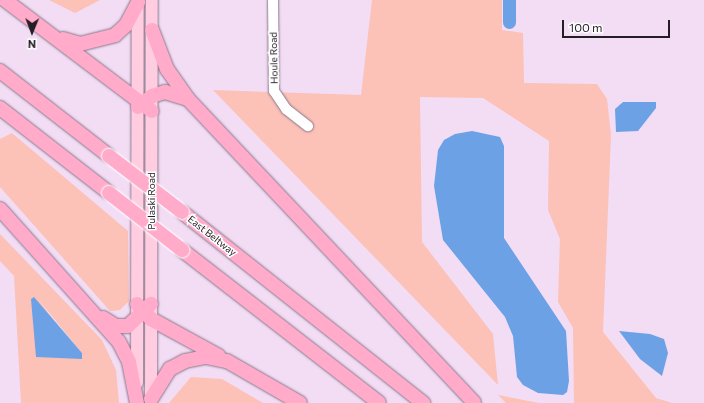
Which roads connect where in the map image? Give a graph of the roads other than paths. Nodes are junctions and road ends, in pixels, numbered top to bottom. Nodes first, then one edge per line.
1 (5, 0) edge
2 (273, 0) edge
3 (143, 1) edge
4 (152, 30) junction
5 (59, 38) junction
6 (0, 71) edge
7 (188, 100) junction
8 (145, 103) junction
9 (0, 108) edge
10 (308, 126) dead end
11 (0, 209) edge
12 (144, 312) junction
13 (101, 317) junction
14 (227, 361) junction
15 (144, 402) edge
16 (300, 403) edge
17 (379, 403) edge
18 (423, 403) edge
19 (474, 403) edge

1 - 5 highway
2 - 10 street, Houle Road
3 - 4 main road, Pulaski Road
3 - 5 highway
3 - 8 main road, Pulaski Road
4 - 7 highway
4 - 8 main road, Pulaski Road
5 - 8 highway
6 - 18 highway, East Beltway, bridge
7 - 8 highway
7 - 19 highway
8 - 12 main road, Pulaski Road
9 - 17 highway, bridge
11 - 13 highway
12 - 13 highway
12 - 14 highway
12 - 15 main road, Pulaski Road
13 - 15 highway
14 - 15 highway
14 - 16 highway

